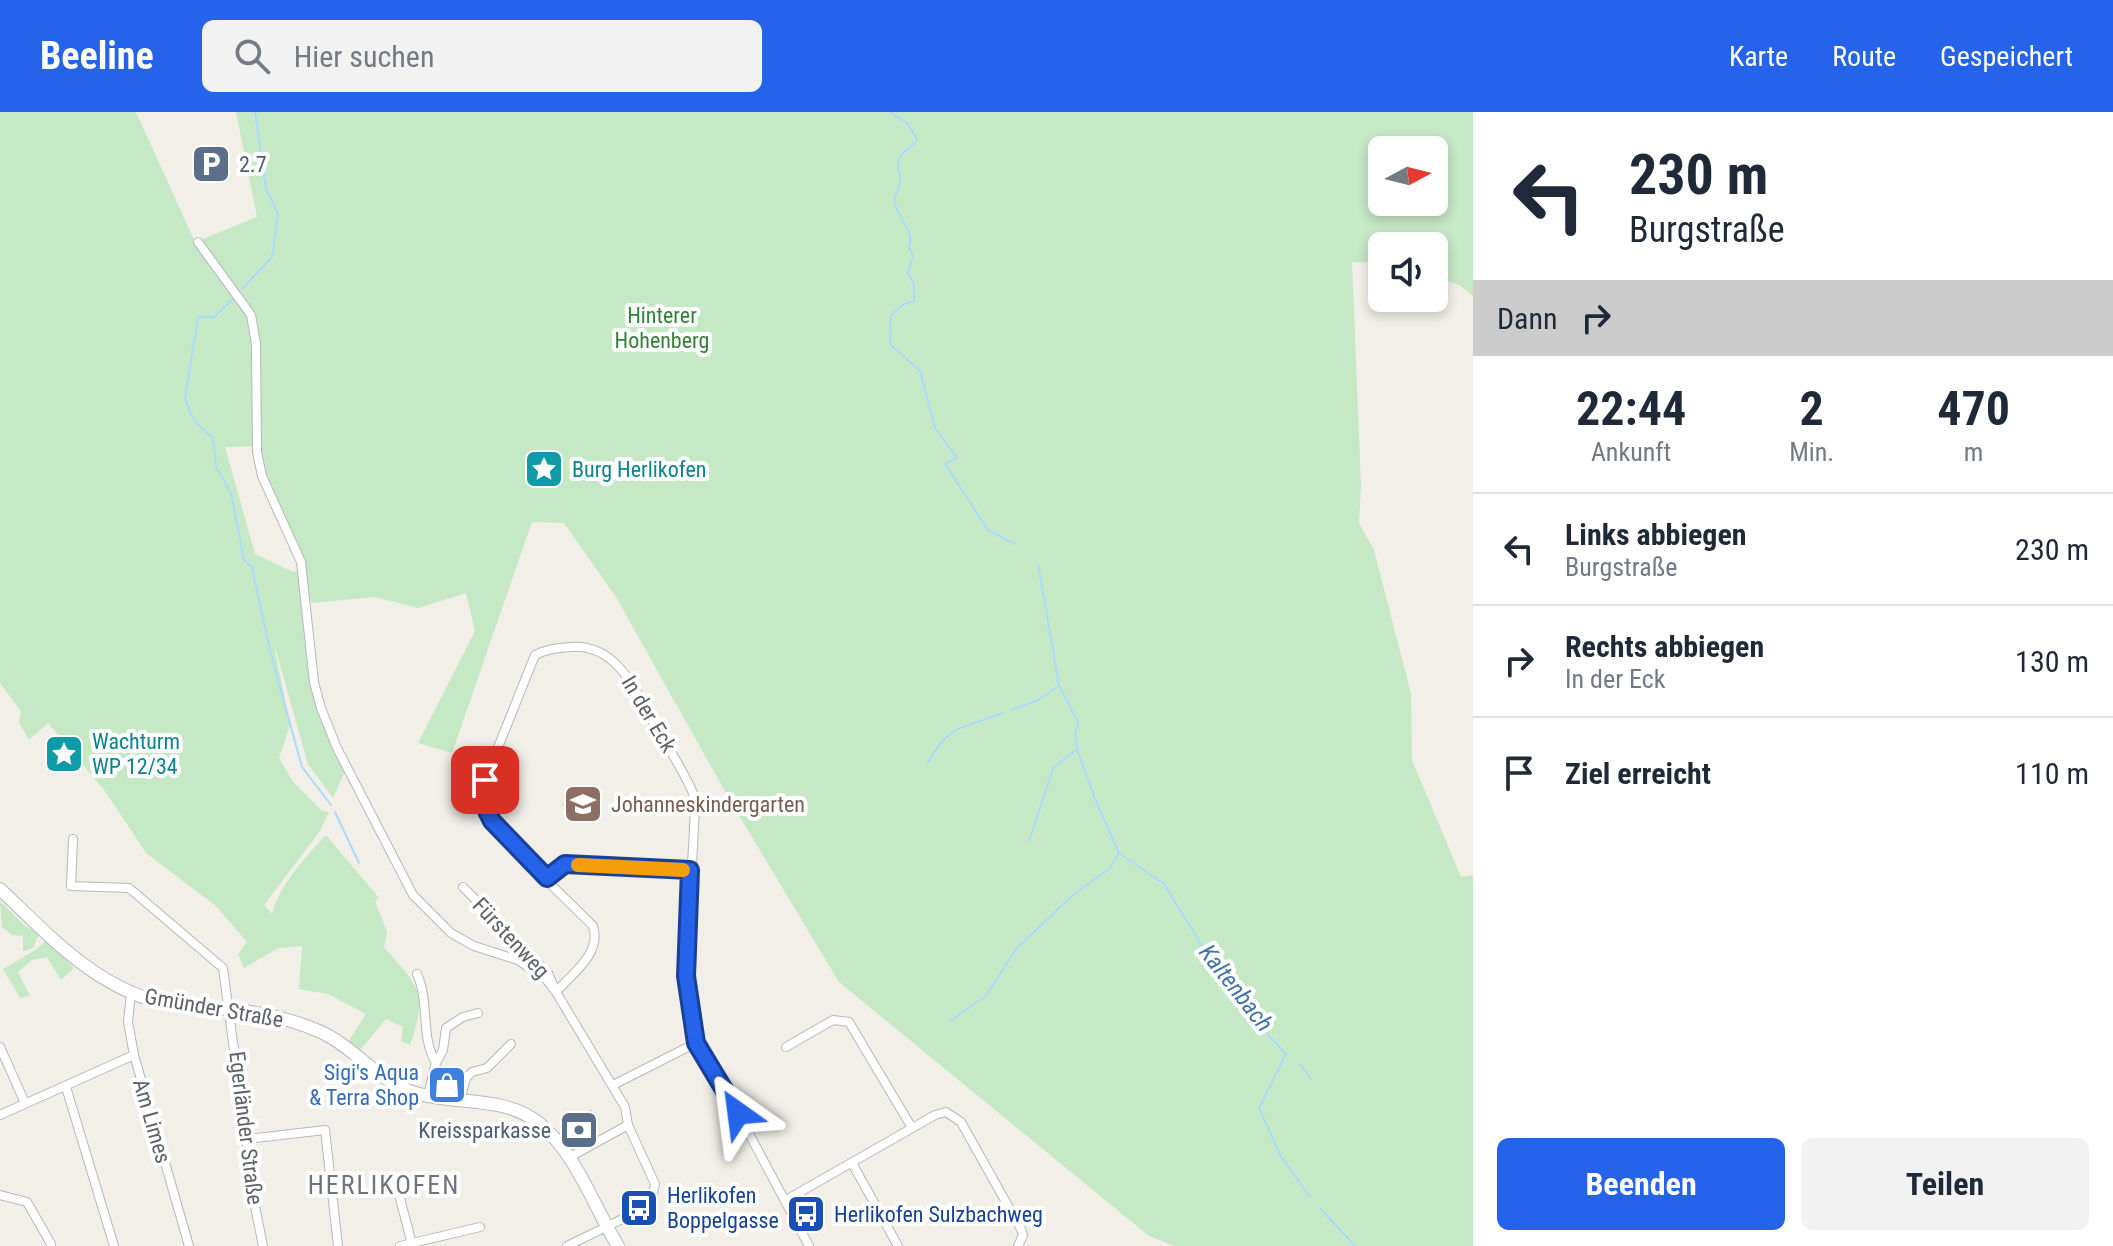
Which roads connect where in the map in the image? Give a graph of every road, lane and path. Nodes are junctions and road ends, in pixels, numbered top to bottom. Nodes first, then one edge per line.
1 (198, 242) dead end
2 (73, 839) dead end
3 (690, 870) junction
4 (547, 878) junction
5 (463, 887) dead end
6 (0, 889) edge
7 (417, 974) dead end
8 (556, 992) junction
9 (131, 993) junction
10 (230, 1009) junction
11 (478, 1013) dead end
12 (696, 1043) junction
13 (511, 1044) dead end
14 (0, 1047) edge
15 (786, 1047) dead end
16 (134, 1055) junction
17 (436, 1063) junction
18 (613, 1085) junction
19 (66, 1087) junction
20 (428, 1095) junction
21 (460, 1100) junction
22 (25, 1103) junction
23 (0, 1115) edge
24 (628, 1125) junction
25 (912, 1128) junction
26 (247, 1139) junction
27 (568, 1158) junction
28 (852, 1163) junction
29 (398, 1191) dead end
30 (0, 1195) edge
31 (786, 1200) junction
32 (480, 1227) dead end
33 (607, 1229) junction
34 (428, 1243) edge
35 (51, 1244) dead end
36 (412, 1244) junction
37 (114, 1246) edge
38 (189, 1246) edge
39 (263, 1246) edge
40 (338, 1246) edge
41 (400, 1246) edge
42 (567, 1246) edge
43 (618, 1246) edge
44 (809, 1246) edge
45 (898, 1246) edge
46 (1018, 1246) edge

1 - 8 street
2 - 10 street, Egerländer Straße
3 - 4 street
3 - 4 street, In der Eck
3 - 12 street
4 - 8 street, In der Eck
5 - 8 street, Fürstenweg
6 - 9 main road, Gmünder Straße
7 - 17 street
8 - 18 street
9 - 10 main road, Gmünder Straße
9 - 16 street, Am Limes
10 - 20 main road, Gmünder Straße
10 - 26 street, Egerländer Straße
11 - 17 street
12 - 18 street
12 - 31 street
13 - 21 street
14 - 22 street
15 - 25 street
16 - 19 street
16 - 38 street, Am Limes
17 - 20 street
18 - 24 street
19 - 22 street
19 - 37 street
20 - 21 main road, Gmünder Straße
21 - 27 main road, Gmünder Straße
22 - 23 street
24 - 27 street
24 - 33 street
25 - 28 street
25 - 46 street
26 - 39 street, Egerländer Straße
26 - 40 street
27 - 33 main road, Gmünder Straße
28 - 31 street
28 - 45 street
29 - 36 street
30 - 35 street
31 - 44 street
32 - 34 street
33 - 42 street
33 - 43 main road, Gmünder Straße
34 - 36 street
36 - 41 street

